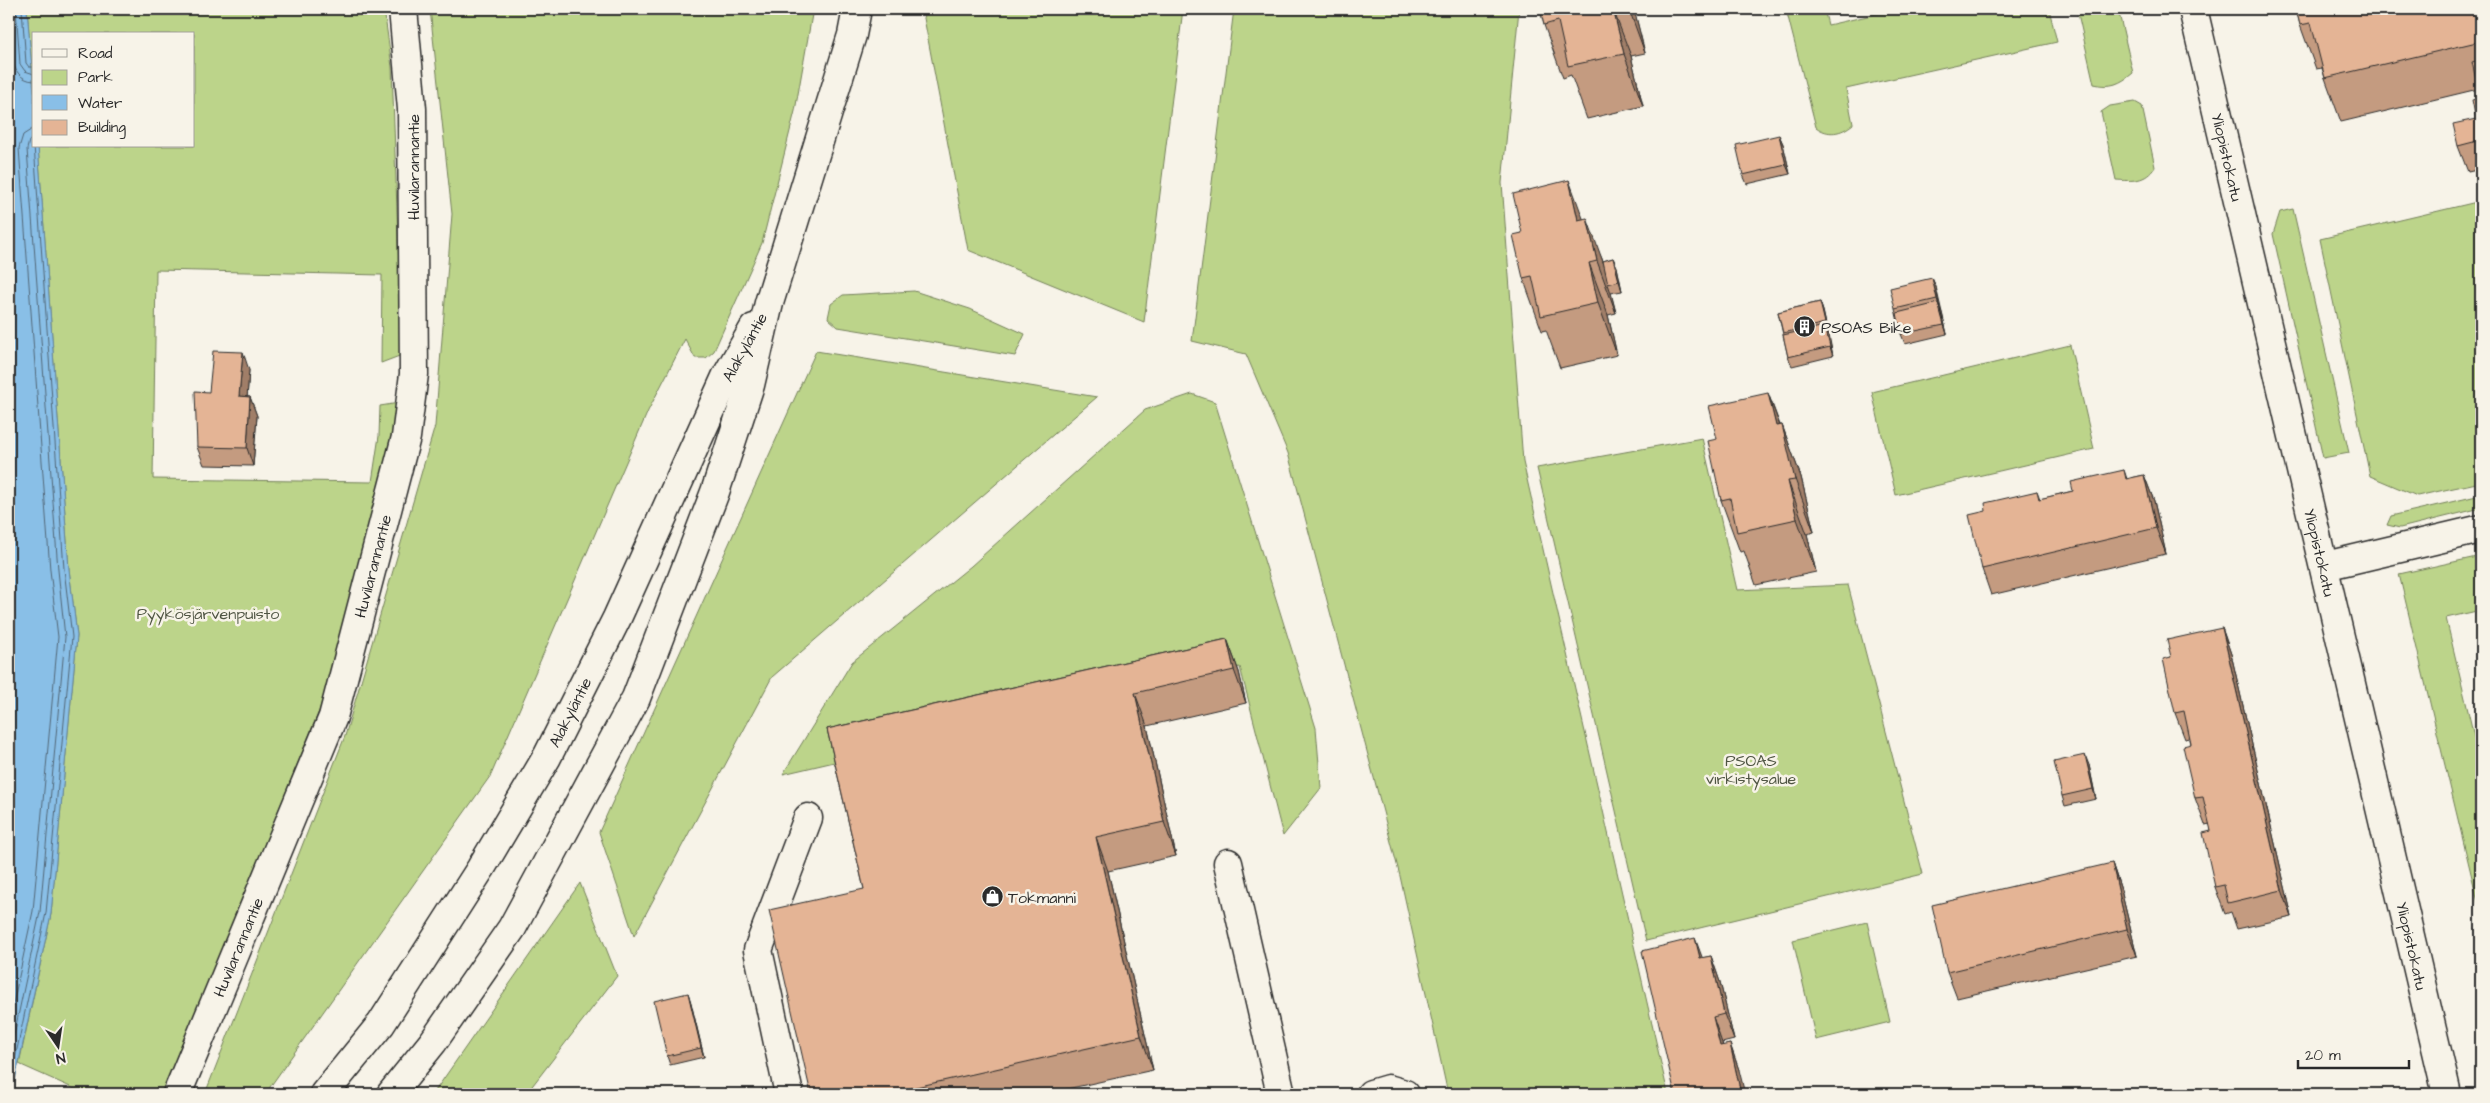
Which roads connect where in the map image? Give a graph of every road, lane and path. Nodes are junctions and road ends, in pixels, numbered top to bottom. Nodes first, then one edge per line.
1 (402, 9) edge
2 (857, 9) edge
3 (2193, 9) edge
4 (769, 303) junction
5 (2481, 529) edge
6 (2325, 566) junction
7 (808, 818) dead end
8 (1228, 863) dead end
9 (177, 1094) edge
10 (324, 1094) edge
11 (390, 1094) edge
12 (789, 1094) edge
13 (1281, 1094) edge
14 (1371, 1094) edge
15 (1405, 1094) edge
16 (2447, 1094) edge

1 - 9 street, Huvilarannantie
2 - 4 street, Alakyläntie
3 - 6 street, Yliopistokatu
4 - 10 street, Alakyläntie
4 - 11 street, Alakyläntie
5 - 6 street
6 - 16 street, Yliopistokatu
7 - 12 street
8 - 13 street
14 - 15 street

